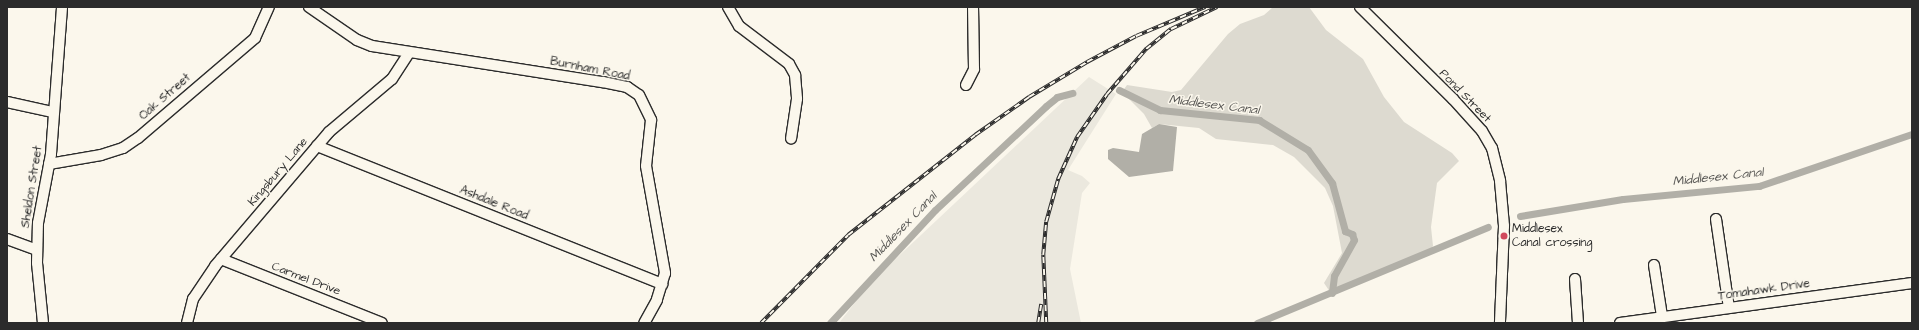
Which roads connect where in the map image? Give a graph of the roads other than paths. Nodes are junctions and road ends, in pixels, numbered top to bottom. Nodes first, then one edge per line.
1 (62, 7) edge
2 (269, 7) edge
3 (309, 7) edge
4 (728, 7) edge
5 (973, 7) edge
6 (1360, 7) edge
7 (410, 53) junction
8 (966, 85) dead end
9 (7, 102) edge
10 (53, 112) junction
11 (791, 139) dead end
12 (317, 146) junction
13 (49, 164) junction
14 (1716, 219) dead end
15 (7, 239) edge
16 (36, 250) junction
17 (220, 259) junction
18 (1654, 265) dead end
19 (1575, 279) dead end
20 (1912, 283) edge
21 (662, 284) junction
22 (1729, 308) junction
23 (1662, 316) junction
24 (43, 323) edge
25 (187, 323) edge
26 (382, 323) edge
27 (644, 323) edge
28 (1500, 323) edge
29 (1578, 323) edge
30 (1620, 323) edge

1 - 10 street, Sheldon Street
2 - 13 street, Oak Street
3 - 7 street, Burnham Road
4 - 11 street
5 - 8 street
6 - 28 street, Pond Street
7 - 12 street, Kingsbury Lane
7 - 21 street, Burnham Road
9 - 10 street
10 - 13 street, Sheldon Street
12 - 17 street, Kingsbury Lane
12 - 21 street, Ashdale Road
13 - 16 street, Sheldon Street
14 - 22 street
15 - 16 street
16 - 24 street, Sheldon Street
17 - 25 street, Kingsbury Lane
17 - 26 street, Carmel Drive
18 - 23 street
19 - 29 street
20 - 22 street, Tomahawk Drive
21 - 27 street, Burnham Road
22 - 23 street, Tomahawk Drive
23 - 30 street, Tomahawk Drive

